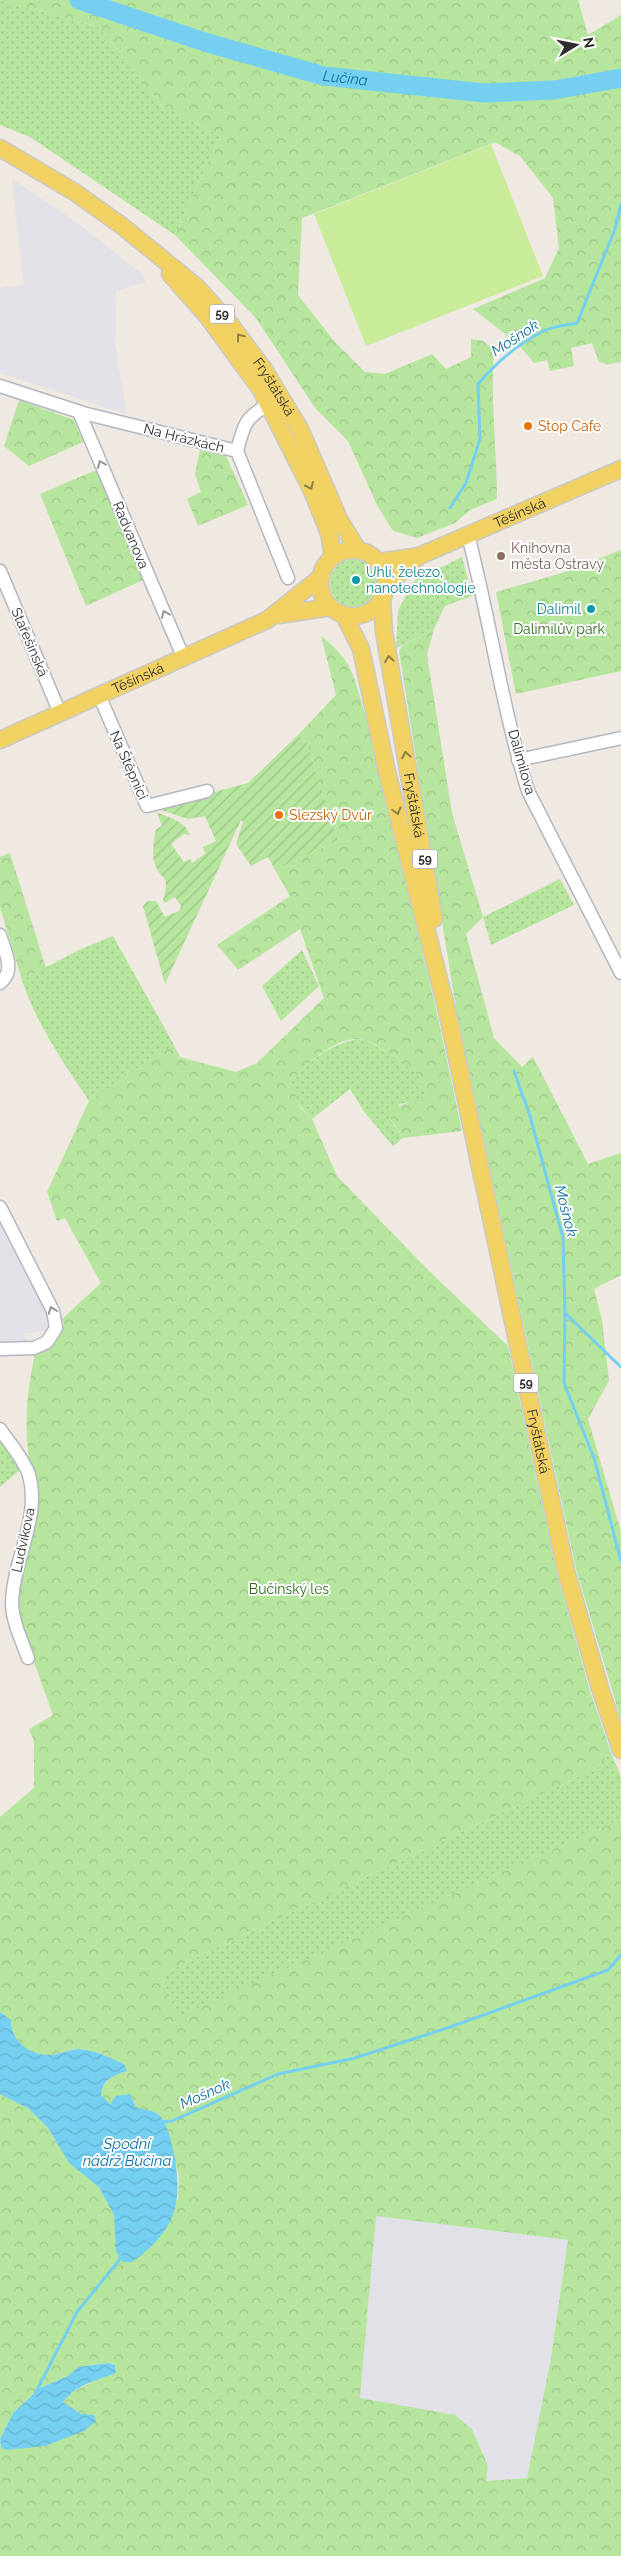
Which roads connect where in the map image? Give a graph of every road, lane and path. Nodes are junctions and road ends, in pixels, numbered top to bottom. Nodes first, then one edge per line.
1 (0, 148) edge
2 (151, 251) junction
3 (0, 386) edge
4 (269, 404) junction
5 (78, 412) junction
6 (237, 451) junction
7 (621, 469) edge
8 (468, 535) junction
9 (358, 550) junction
10 (419, 556) junction
11 (333, 557) junction
12 (379, 562) junction
13 (0, 571) edge
14 (288, 578) dead end
15 (321, 578) junction
16 (384, 592) junction
17 (337, 611) junction
18 (276, 616) junction
19 (184, 659) junction
20 (99, 695) junction
21 (60, 713) junction
22 (621, 738) edge
23 (0, 740) edge
24 (518, 760) junction
25 (207, 791) dead end
26 (0, 935) edge
27 (621, 973) edge
28 (3, 981) edge
29 (447, 1011) junction
30 (0, 1208) edge
31 (0, 1350) edge
32 (0, 1429) edge
33 (28, 1658) dead end
34 (621, 1750) edge

1 - 2 main road, Fryštátská / 59
2 - 4 main road, Fryštátská / 59
9 -> 2 main road, Fryštátská / 59
3 - 5 street, Na Hrázkách
4 - 6 street
4 -> 11 main road, Fryštátská / 59
5 - 6 street, Na Hrázkách
19 -> 5 street, Radvanova
6 - 14 street, Na Hrázkách
7 - 8 main road, Těšínská
8 - 10 main road, Těšínská
8 - 24 street, Dalimilova
9 - 11 main road
9 - 12 main road
10 - 12 main road, Těšínská
10 - 16 main road, Těšínská
11 - 15 main road
12 - 16 main road
13 - 21 street, Stařešinská
15 - 17 main road
15 - 18 main road, Těšínská
16 - 17 main road
29 -> 16 main road, Fryštátská / 59
17 - 18 main road, Těšínská
17 -> 29 main road, Fryštátská / 59
18 - 19 main road, Těšínská
19 - 20 main road, Těšínská
20 - 21 main road, Těšínská
20 - 25 street, Na Štěpnici
21 - 23 main road, Těšínská
22 - 24 street
24 - 27 street, Dalimilova
26 - 28 street
29 - 34 main road, Fryštátská / 59
31 -> 30 street
32 - 33 street, Ludvíkova

